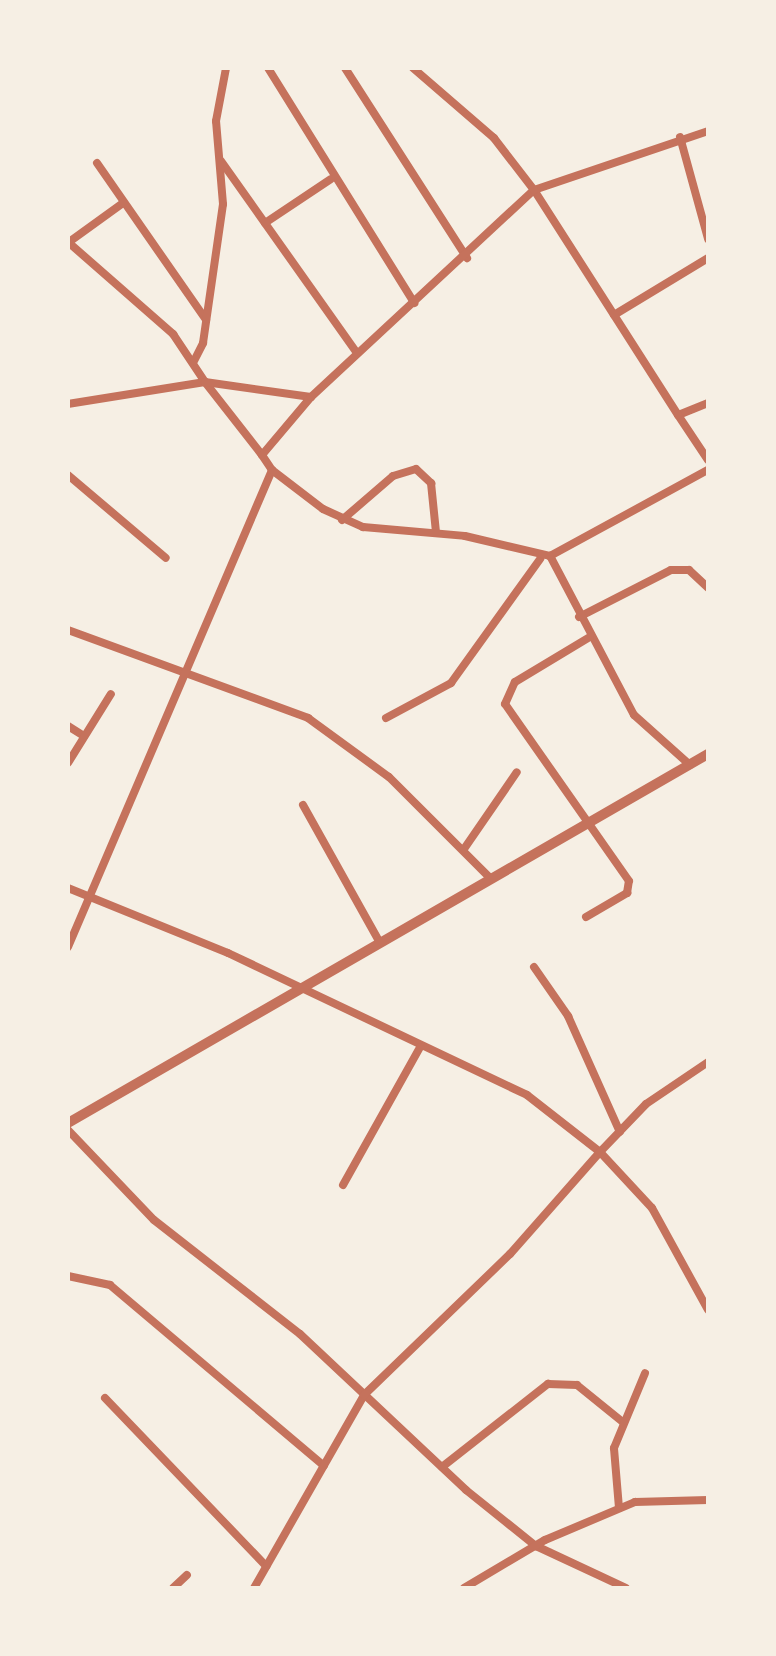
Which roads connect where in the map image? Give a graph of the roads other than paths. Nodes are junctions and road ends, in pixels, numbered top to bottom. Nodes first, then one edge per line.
1 (226, 68) edge
2 (268, 68) edge
3 (345, 68) edge
4 (413, 68) edge
5 (708, 131) edge
6 (680, 137) junction
7 (220, 160) junction
8 (97, 163) dead end
9 (331, 179) junction
10 (534, 190) junction
11 (123, 203) junction
12 (265, 223) junction
13 (708, 239) edge
14 (68, 242) edge
15 (467, 258) junction
16 (708, 258) edge
17 (414, 303) junction
18 (614, 315) junction
19 (206, 320) junction
20 (356, 352) junction
21 (194, 361) junction
22 (205, 382) junction
23 (311, 397) junction
24 (708, 403) edge
25 (68, 404) edge
26 (678, 415) junction
27 (262, 455) junction
28 (708, 460) edge
29 (272, 470) junction
30 (708, 470) edge
31 (68, 475) edge
32 (342, 520) junction
33 (436, 532) junction
34 (545, 557) junction
35 (166, 558) dead end
36 (708, 588) edge
37 (579, 617) junction
38 (68, 630) edge
39 (590, 637) junction
40 (187, 675) junction
41 (111, 694) dead end
42 (386, 718) dead end
43 (68, 726) edge
44 (84, 736) junction
45 (708, 754) edge
46 (68, 763) edge
47 (690, 765) junction
48 (517, 772) dead end
49 (303, 805) dead end
50 (590, 817) junction
51 (464, 849) junction
52 (489, 877) junction
53 (68, 888) edge
54 (91, 898) junction
55 (586, 917) dead end
56 (379, 941) junction
57 (68, 947) edge
58 (534, 967) dead end
59 (296, 991) junction
60 (420, 1047) junction
61 (708, 1062) edge
62 (68, 1123) edge
63 (68, 1130) edge
64 (620, 1132) junction
65 (600, 1152) junction
66 (343, 1185) dead end
67 (68, 1276) edge
68 (708, 1310) edge
69 (645, 1373) dead end
70 (364, 1395) junction
71 (105, 1398) dead end
72 (624, 1423) junction
73 (324, 1466) junction
74 (442, 1467) junction
75 (708, 1500) edge
76 (619, 1508) junction
77 (536, 1546) junction
78 (266, 1566) junction
79 (187, 1575) dead end
80 (173, 1588) edge
81 (254, 1588) edge
82 (464, 1588) edge
83 (626, 1588) edge

1 - 7 street
2 - 9 street
3 - 15 street
4 - 10 street
5 - 6 street
6 - 10 street
6 - 13 street
7 - 12 street
7 - 19 street
8 - 11 street
9 - 12 street
9 - 17 street
10 - 15 street
10 - 18 street
11 - 14 street
11 - 19 street
12 - 20 street
14 - 21 street
15 - 17 street
16 - 18 street
17 - 20 street
18 - 26 street
19 - 21 street
20 - 23 street
21 - 22 street
22 - 23 street
22 - 25 street
22 - 27 street
23 - 27 street
24 - 26 street
26 - 28 street
27 - 29 street
29 - 32 street
29 - 40 street
30 - 34 street
31 - 35 street
32 - 33 street
32 - 33 street
33 - 34 street
34 - 37 street
34 - 42 street
36 - 37 street
37 - 39 street
38 - 40 street
39 - 47 street
39 - 50 street
40 - 51 street
40 - 54 street
41 - 44 street
43 - 44 street
44 - 46 street
45 - 47 street
47 - 50 street
48 - 51 street
49 - 56 street
50 - 52 street
50 - 55 street
51 - 52 street
52 - 56 street
53 - 54 street
54 - 57 street
54 - 59 street
56 - 59 street
58 - 64 street
59 - 60 street
59 - 62 street
60 - 65 street
60 - 66 street
61 - 64 street
63 - 70 street
64 - 65 street
65 - 68 street
65 - 70 street
67 - 73 street
69 - 72 street
70 - 73 street
70 - 74 street
71 - 78 street
72 - 74 street
72 - 76 street
73 - 78 street
74 - 77 street
75 - 76 street
76 - 77 street
77 - 82 street
77 - 83 street
78 - 81 street
79 - 80 street

